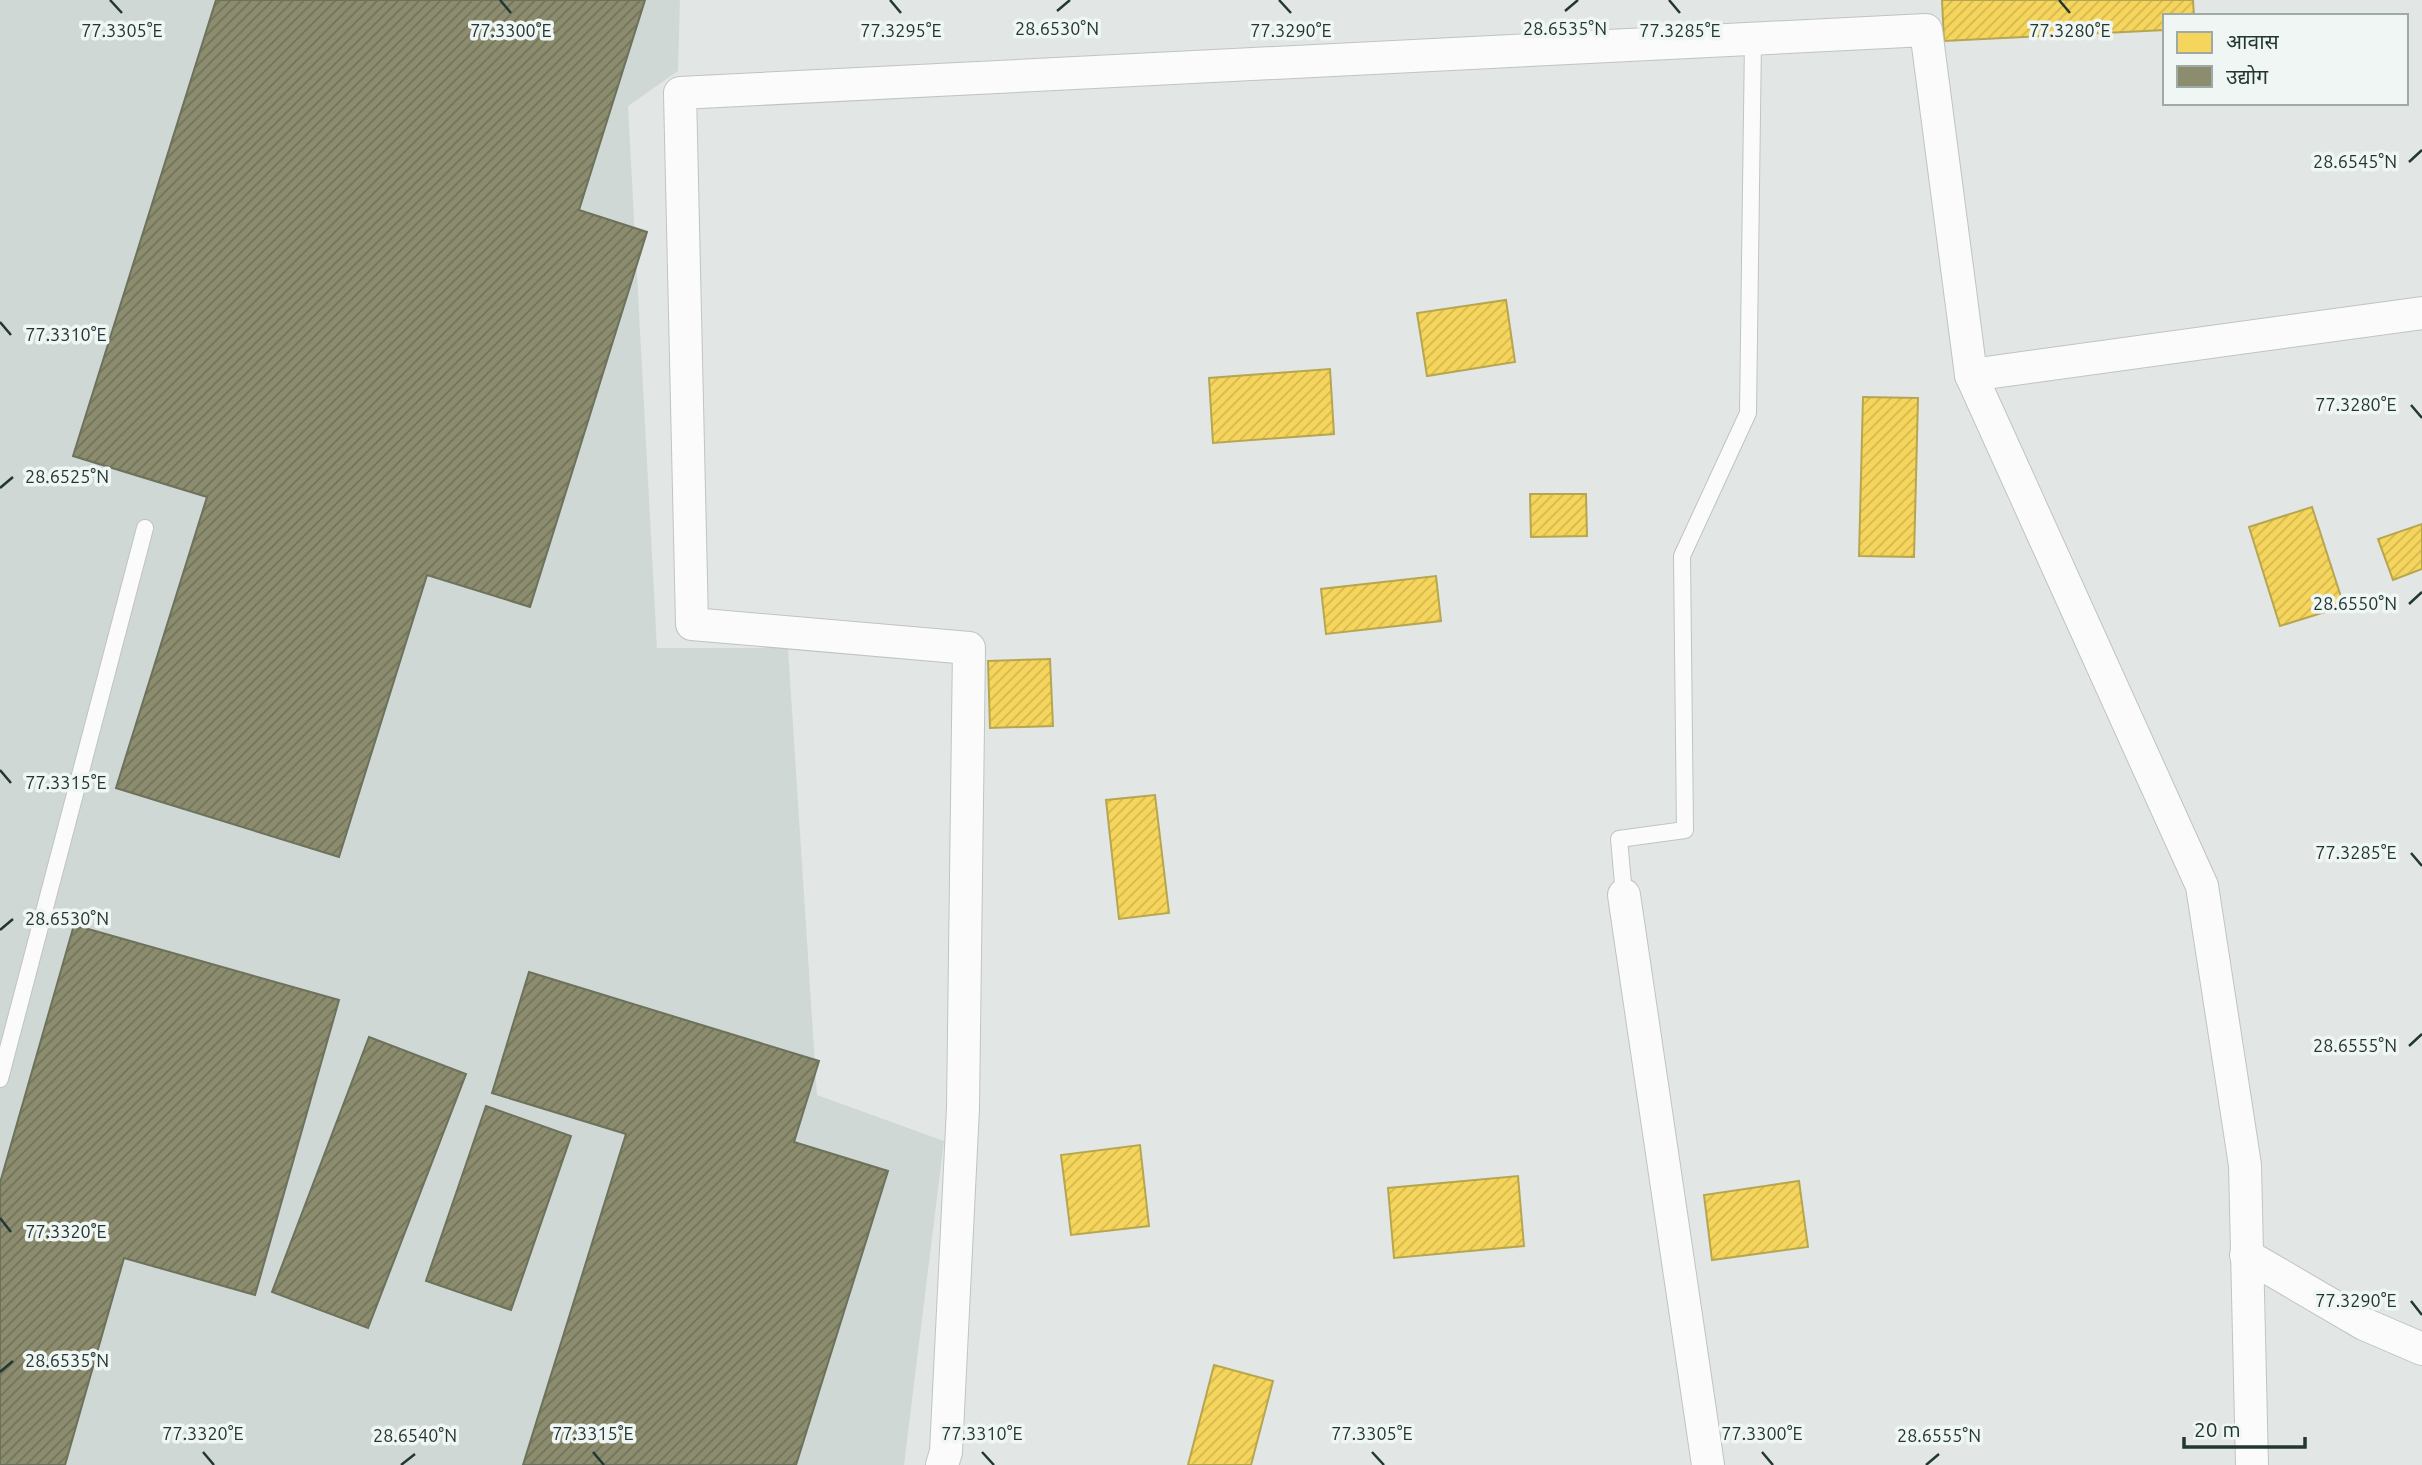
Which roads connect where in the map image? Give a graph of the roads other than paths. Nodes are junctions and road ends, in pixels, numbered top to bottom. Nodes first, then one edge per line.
1 (1752, 39) junction
2 (2422, 313) edge
3 (1971, 375) junction
4 (145, 528) dead end
5 (1624, 895) joint
6 (0, 1079) edge
7 (2246, 1255) junction
8 (2422, 1349) edge
9 (942, 1465) edge
10 (1708, 1465) edge
11 (2252, 1465) edge

1 - 3 street
1 - 5 lane
1 - 9 street
2 - 3 street
3 - 7 street
4 - 6 lane
5 - 10 street
7 - 8 street
7 - 11 street

